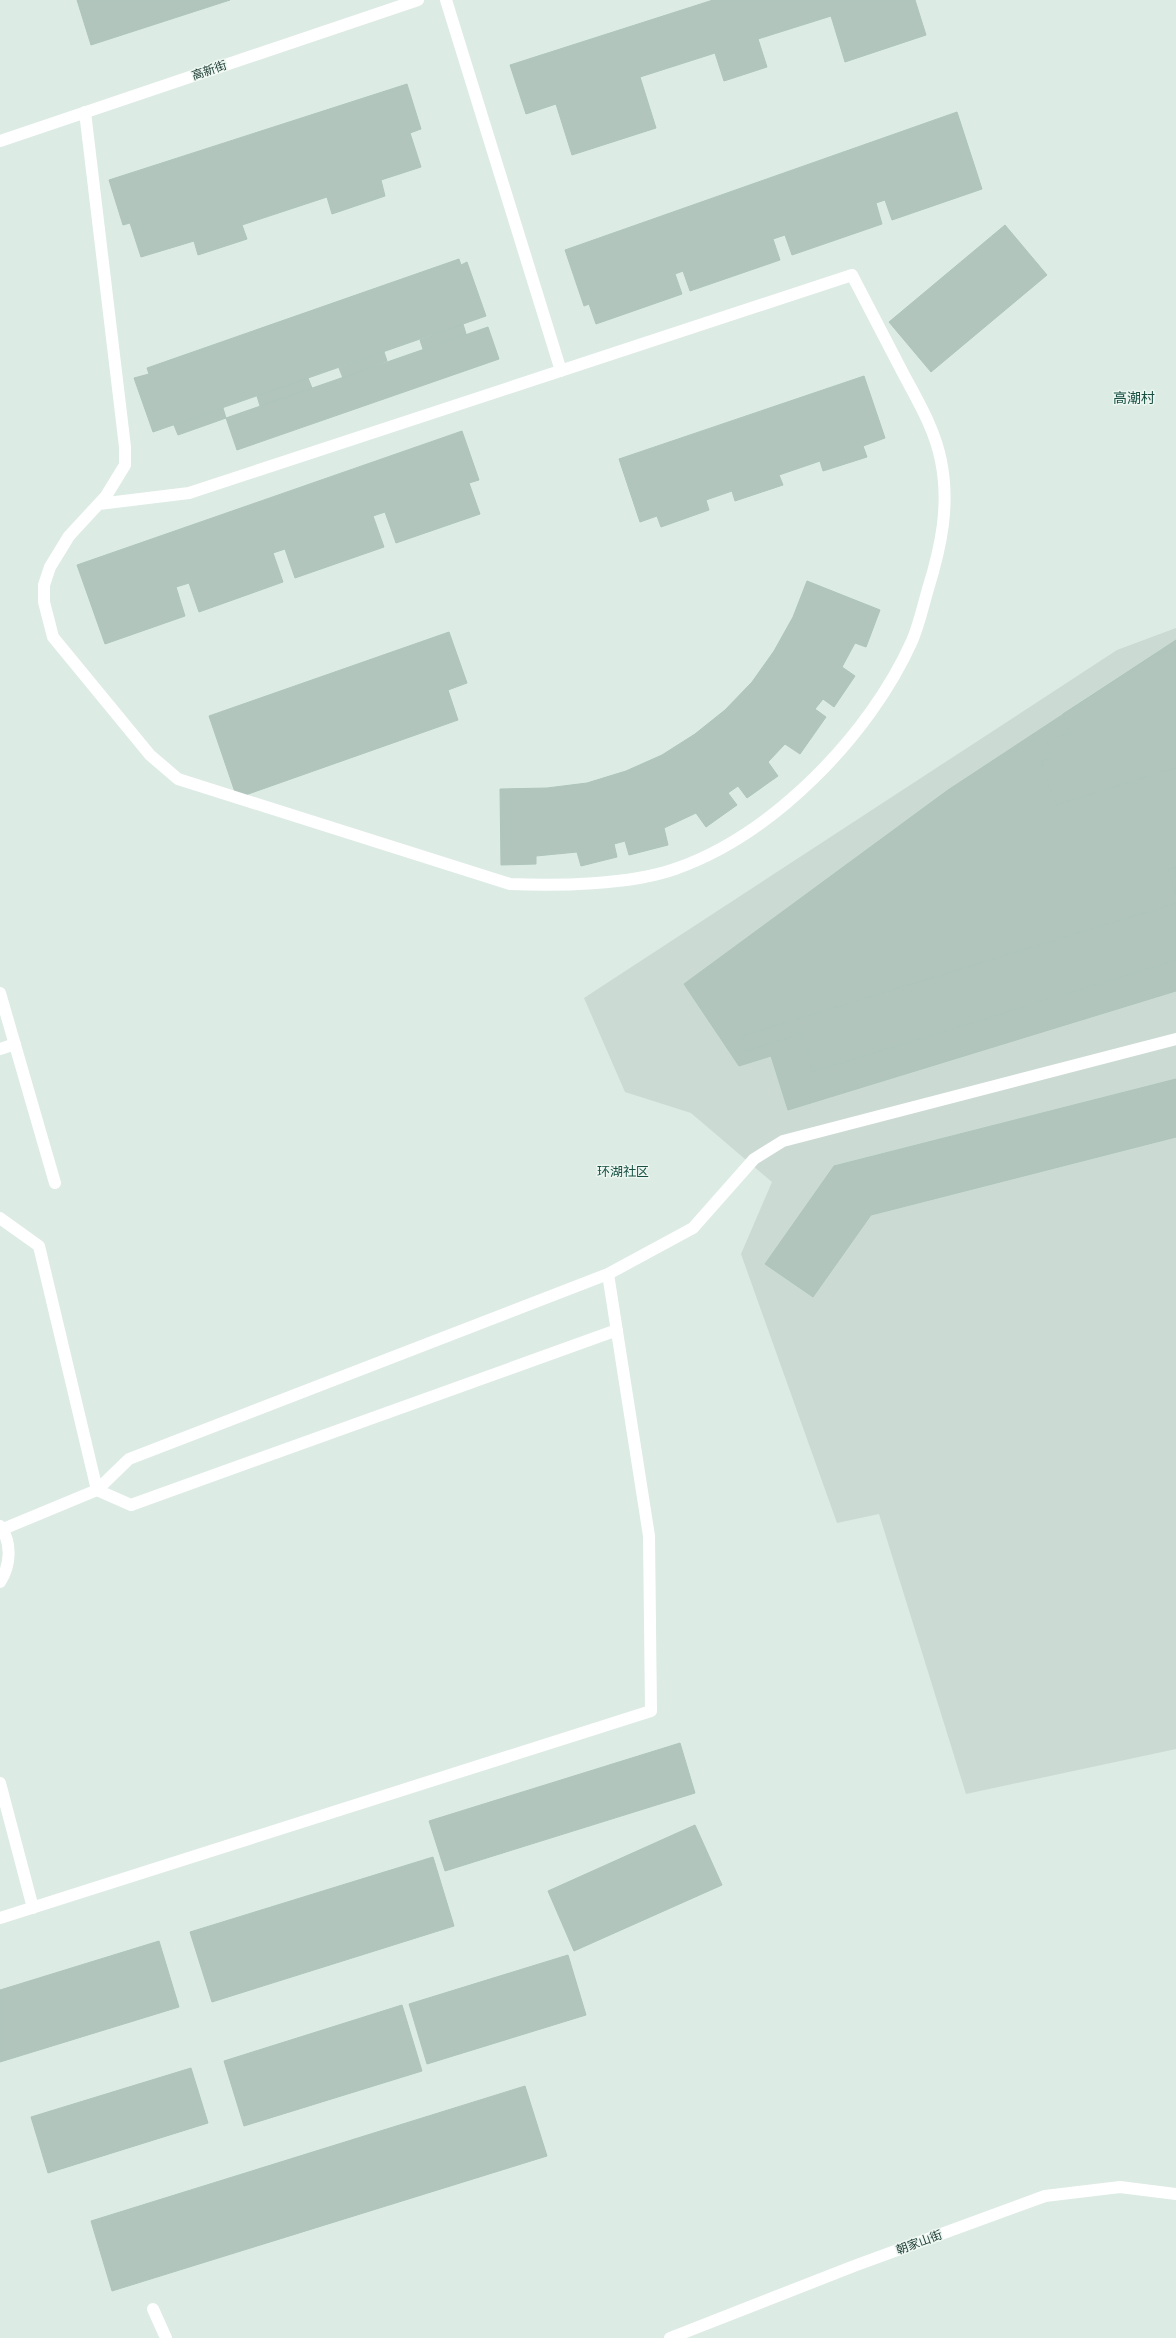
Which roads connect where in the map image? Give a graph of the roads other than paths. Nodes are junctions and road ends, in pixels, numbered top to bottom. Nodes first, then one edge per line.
1 (418, 0) edge
2 (446, 0) edge
3 (84, 112) junction
4 (0, 140) edge
5 (562, 371) junction
6 (99, 504) junction
7 (0, 993) edge
8 (1176, 1039) edge
9 (15, 1044) junction
10 (0, 1049) edge
11 (55, 1183) dead end
12 (0, 1218) edge
13 (608, 1274) junction
14 (617, 1330) junction
15 (97, 1490) junction
16 (1, 1528) edge
17 (0, 1582) edge
18 (0, 1783) edge
19 (33, 1908) junction
20 (0, 1918) edge
21 (1176, 2194) edge
22 (153, 2309) dead end
23 (166, 2338) edge
24 (670, 2338) edge

1 - 3 street, 高新街
2 - 5 street
3 - 4 street, 高新街
3 - 6 street
5 - 6 street
5 - 6 street
7 - 9 street
8 - 13 street
9 - 10 street
9 - 11 street
12 - 15 street
13 - 14 street
13 - 15 street
14 - 15 street
14 - 19 street
15 - 16 street
16 - 17 street
18 - 19 street
19 - 20 street
21 - 24 street, 朝家山街
22 - 23 street

